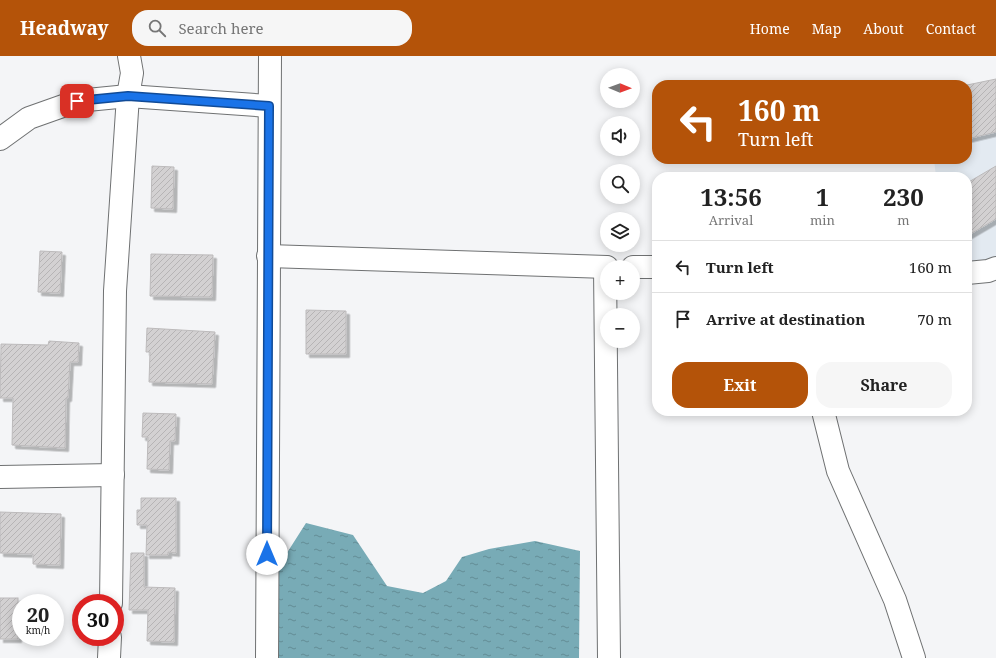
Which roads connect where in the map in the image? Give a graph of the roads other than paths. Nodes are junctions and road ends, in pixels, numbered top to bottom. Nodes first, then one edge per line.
1 (129, 56) edge
2 (270, 56) edge
3 (128, 96) junction
4 (269, 106) junction
5 (0, 139) edge
6 (268, 256) junction
7 (600, 267) edge
8 (640, 267) edge
9 (652, 267) edge
10 (996, 268) edge
11 (972, 273) edge
12 (606, 300) edge
13 (824, 416) edge
14 (113, 475) junction
15 (0, 477) edge
16 (111, 594) edge
17 (110, 646) edge
18 (109, 658) edge
19 (267, 658) edge
20 (609, 658) edge
21 (914, 658) edge

1 - 3 street
2 - 4 street
3 - 4 street
3 - 5 street
3 - 14 street
4 - 6 street
6 - 7 street
6 - 19 street
8 - 9 street
10 - 11 street
12 - 20 street
13 - 21 street
14 - 15 street
14 - 16 street
17 - 18 street

